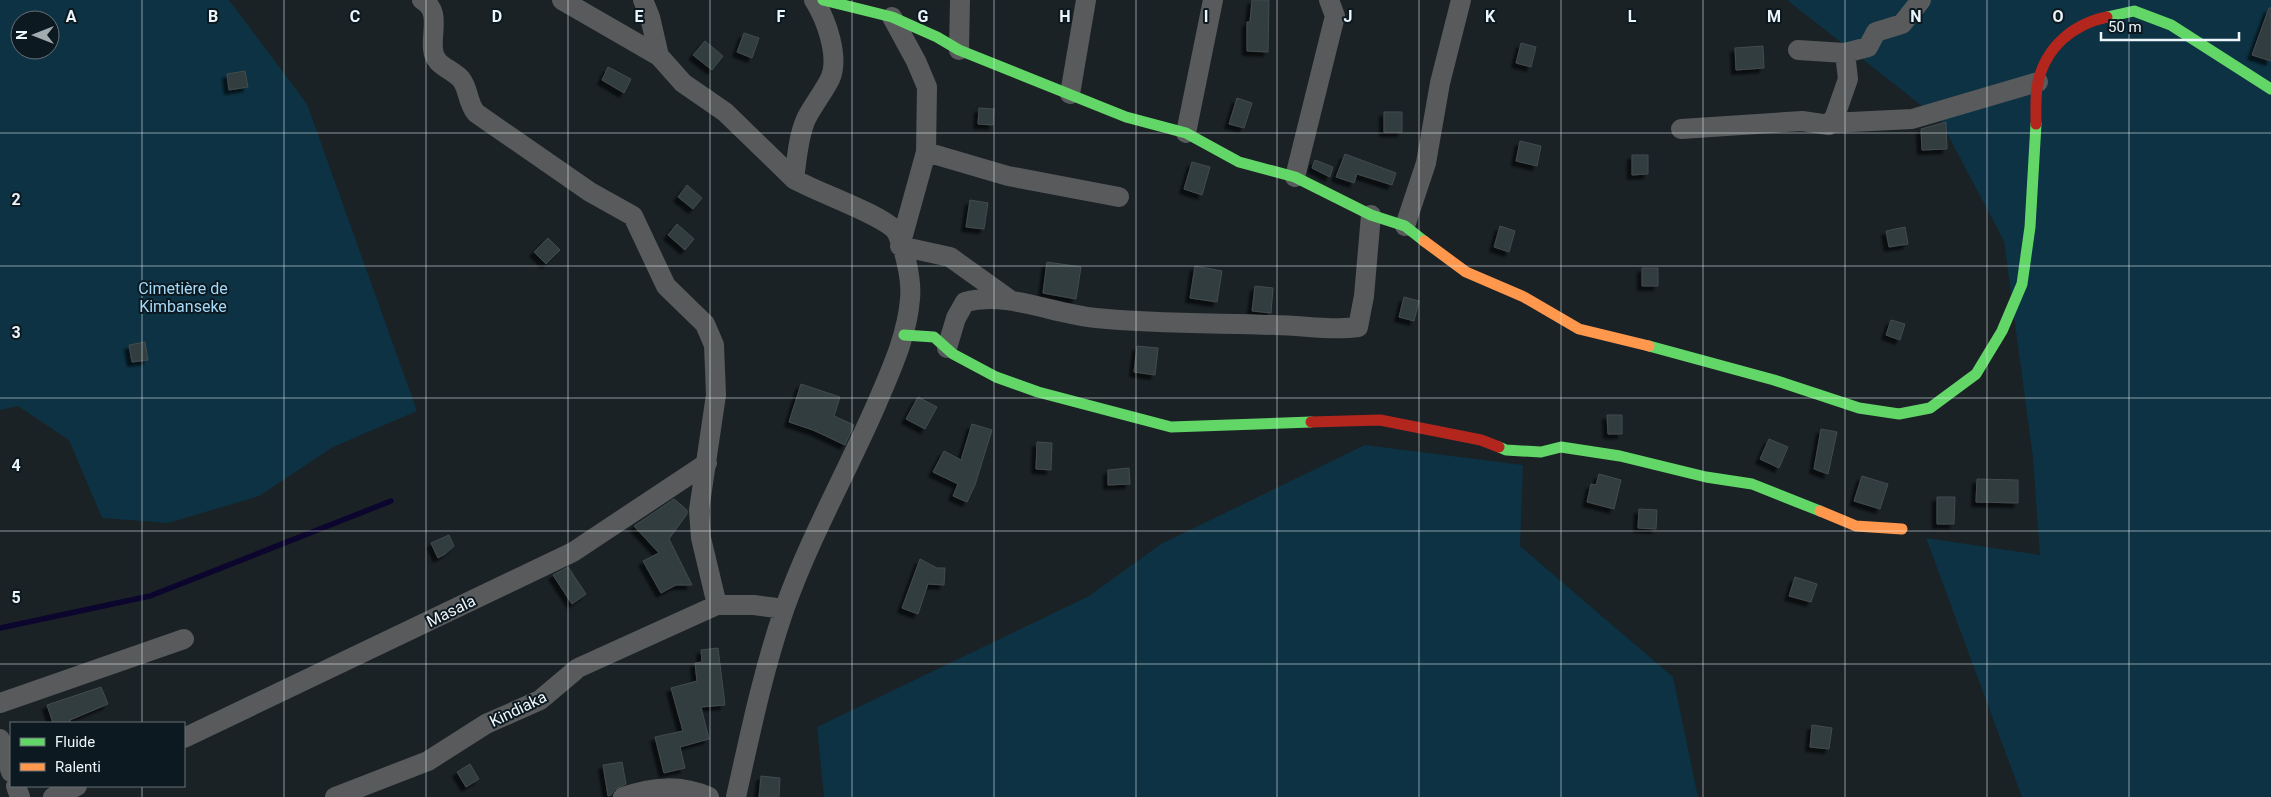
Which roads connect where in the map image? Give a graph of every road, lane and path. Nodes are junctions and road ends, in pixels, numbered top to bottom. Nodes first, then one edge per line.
1 (422, 0) edge
2 (562, 0) edge
3 (643, 0) edge
4 (814, 0) edge
5 (823, 0) edge
6 (960, 0) edge
7 (1086, 0) edge
8 (1213, 0) edge
9 (1329, 0) edge
10 (1461, 0) edge
11 (1920, 0) edge
12 (2130, 6) edge
13 (892, 18) junction
14 (959, 50) junction
15 (1798, 50) dead end
16 (1845, 53) junction
17 (659, 56) junction
18 (2038, 82) junction
19 (2271, 89) edge
20 (1070, 94) junction
21 (1830, 123) junction
22 (1682, 129) dead end
23 (1186, 133) junction
24 (926, 152) junction
25 (1296, 177) junction
26 (794, 179) junction
27 (1119, 197) dead end
28 (1371, 215) junction
29 (1405, 226) junction
30 (900, 246) junction
31 (1010, 300) junction
32 (904, 335) junction
33 (946, 348) junction
34 (707, 463) junction
35 (1902, 529) dead end
36 (717, 605) junction
37 (784, 609) junction
38 (184, 639) dead end
39 (0, 703) edge
40 (185, 738) edge
41 (0, 739) edge
42 (10, 769) edge
43 (75, 787) edge
44 (53, 797) edge
45 (336, 797) edge
46 (622, 797) edge
47 (709, 797) edge
48 (736, 797) edge

1 - 34 street
2 - 17 street
3 - 17 street
4 - 26 street
5 - 13 street
6 - 14 street
7 - 20 street
8 - 23 street
9 - 25 street
10 - 29 street
11 - 16 street
12 - 18 street
12 - 19 street
13 - 14 street
13 - 24 street
14 - 20 street
15 - 16 street
16 - 21 street
17 - 26 street
18 - 21 street
18 - 29 street
20 - 23 street
21 - 22 street
23 - 25 street
24 - 27 street
24 - 30 street
25 - 28 street
26 - 30 street
28 - 29 street
28 - 31 street
30 - 31 street
30 - 32 street
31 - 33 street
32 - 33 street
32 - 37 street
33 - 35 street
34 - 36 street
34 - 40 street, Masala
36 - 37 street, Kindiaka
36 - 45 street, Kindiaka
37 - 48 street
38 - 39 street
41 - 42 street
43 - 44 street
46 - 47 street

